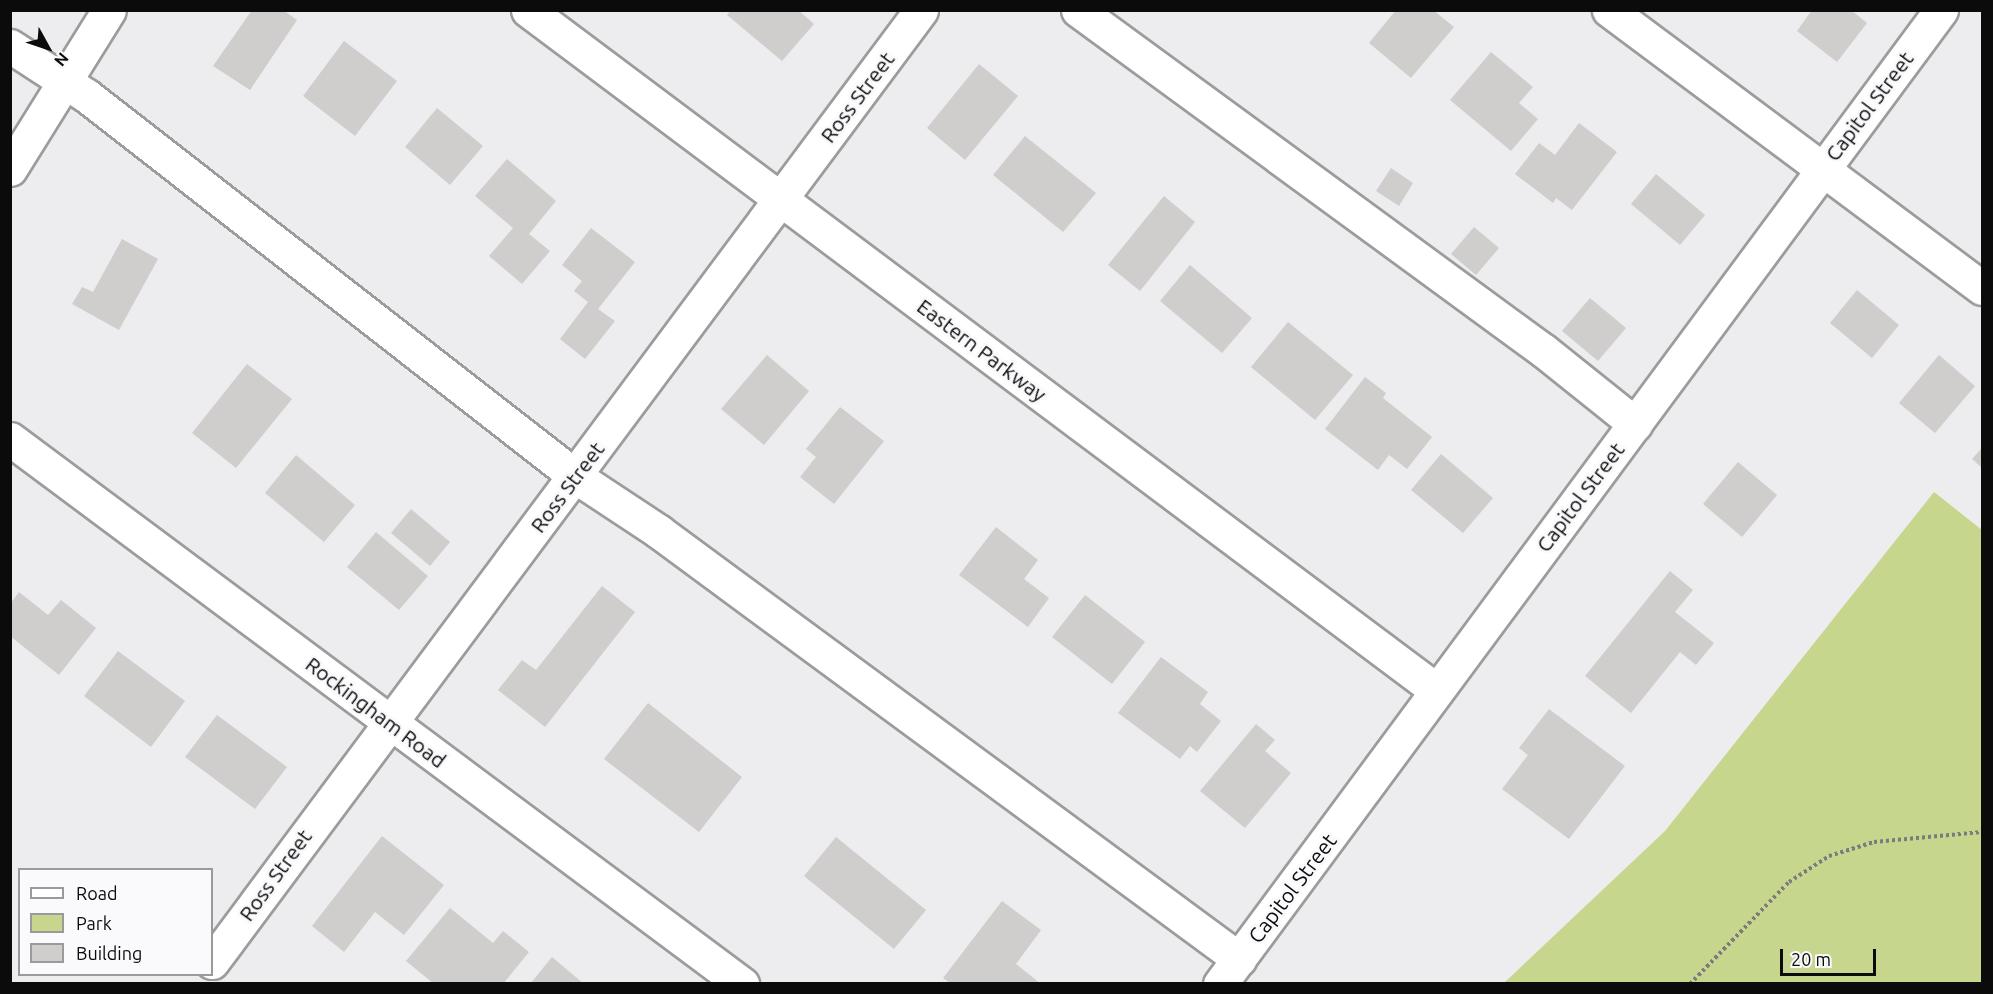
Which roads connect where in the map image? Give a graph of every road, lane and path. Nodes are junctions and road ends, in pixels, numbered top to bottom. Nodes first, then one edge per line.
1 (109, 10) edge
2 (528, 10) edge
3 (921, 10) edge
4 (1078, 10) edge
5 (1609, 10) edge
6 (1941, 10) edge
7 (10, 46) edge
8 (65, 82) junction
9 (10, 169) edge
10 (1823, 169) junction
11 (781, 199) junction
12 (1983, 288) edge
13 (1635, 424) junction
14 (10, 439) edge
15 (575, 476) junction
16 (1436, 690) junction
17 (390, 723) junction
18 (1983, 832) edge
19 (213, 964) edge
20 (1230, 971) edge
21 (742, 984) edge
22 (1690, 984) edge

1 - 8 main road
2 - 11 main road, Eastern Parkway
3 - 11 main road, Ross Street
4 - 13 main road
5 - 10 main road
6 - 10 main road, Capitol Street
7 - 8 main road
8 - 9 main road
8 - 15 main road
10 - 12 main road
10 - 13 main road, Capitol Street
11 - 15 main road, Ross Street
11 - 16 main road, Eastern Parkway
13 - 16 main road, Capitol Street
14 - 17 main road, Rockingham Road
15 - 17 main road, Ross Street
15 - 20 main road
16 - 20 main road, Capitol Street
17 - 19 main road, Ross Street
17 - 21 main road, Rockingham Road
18 - 22 path

